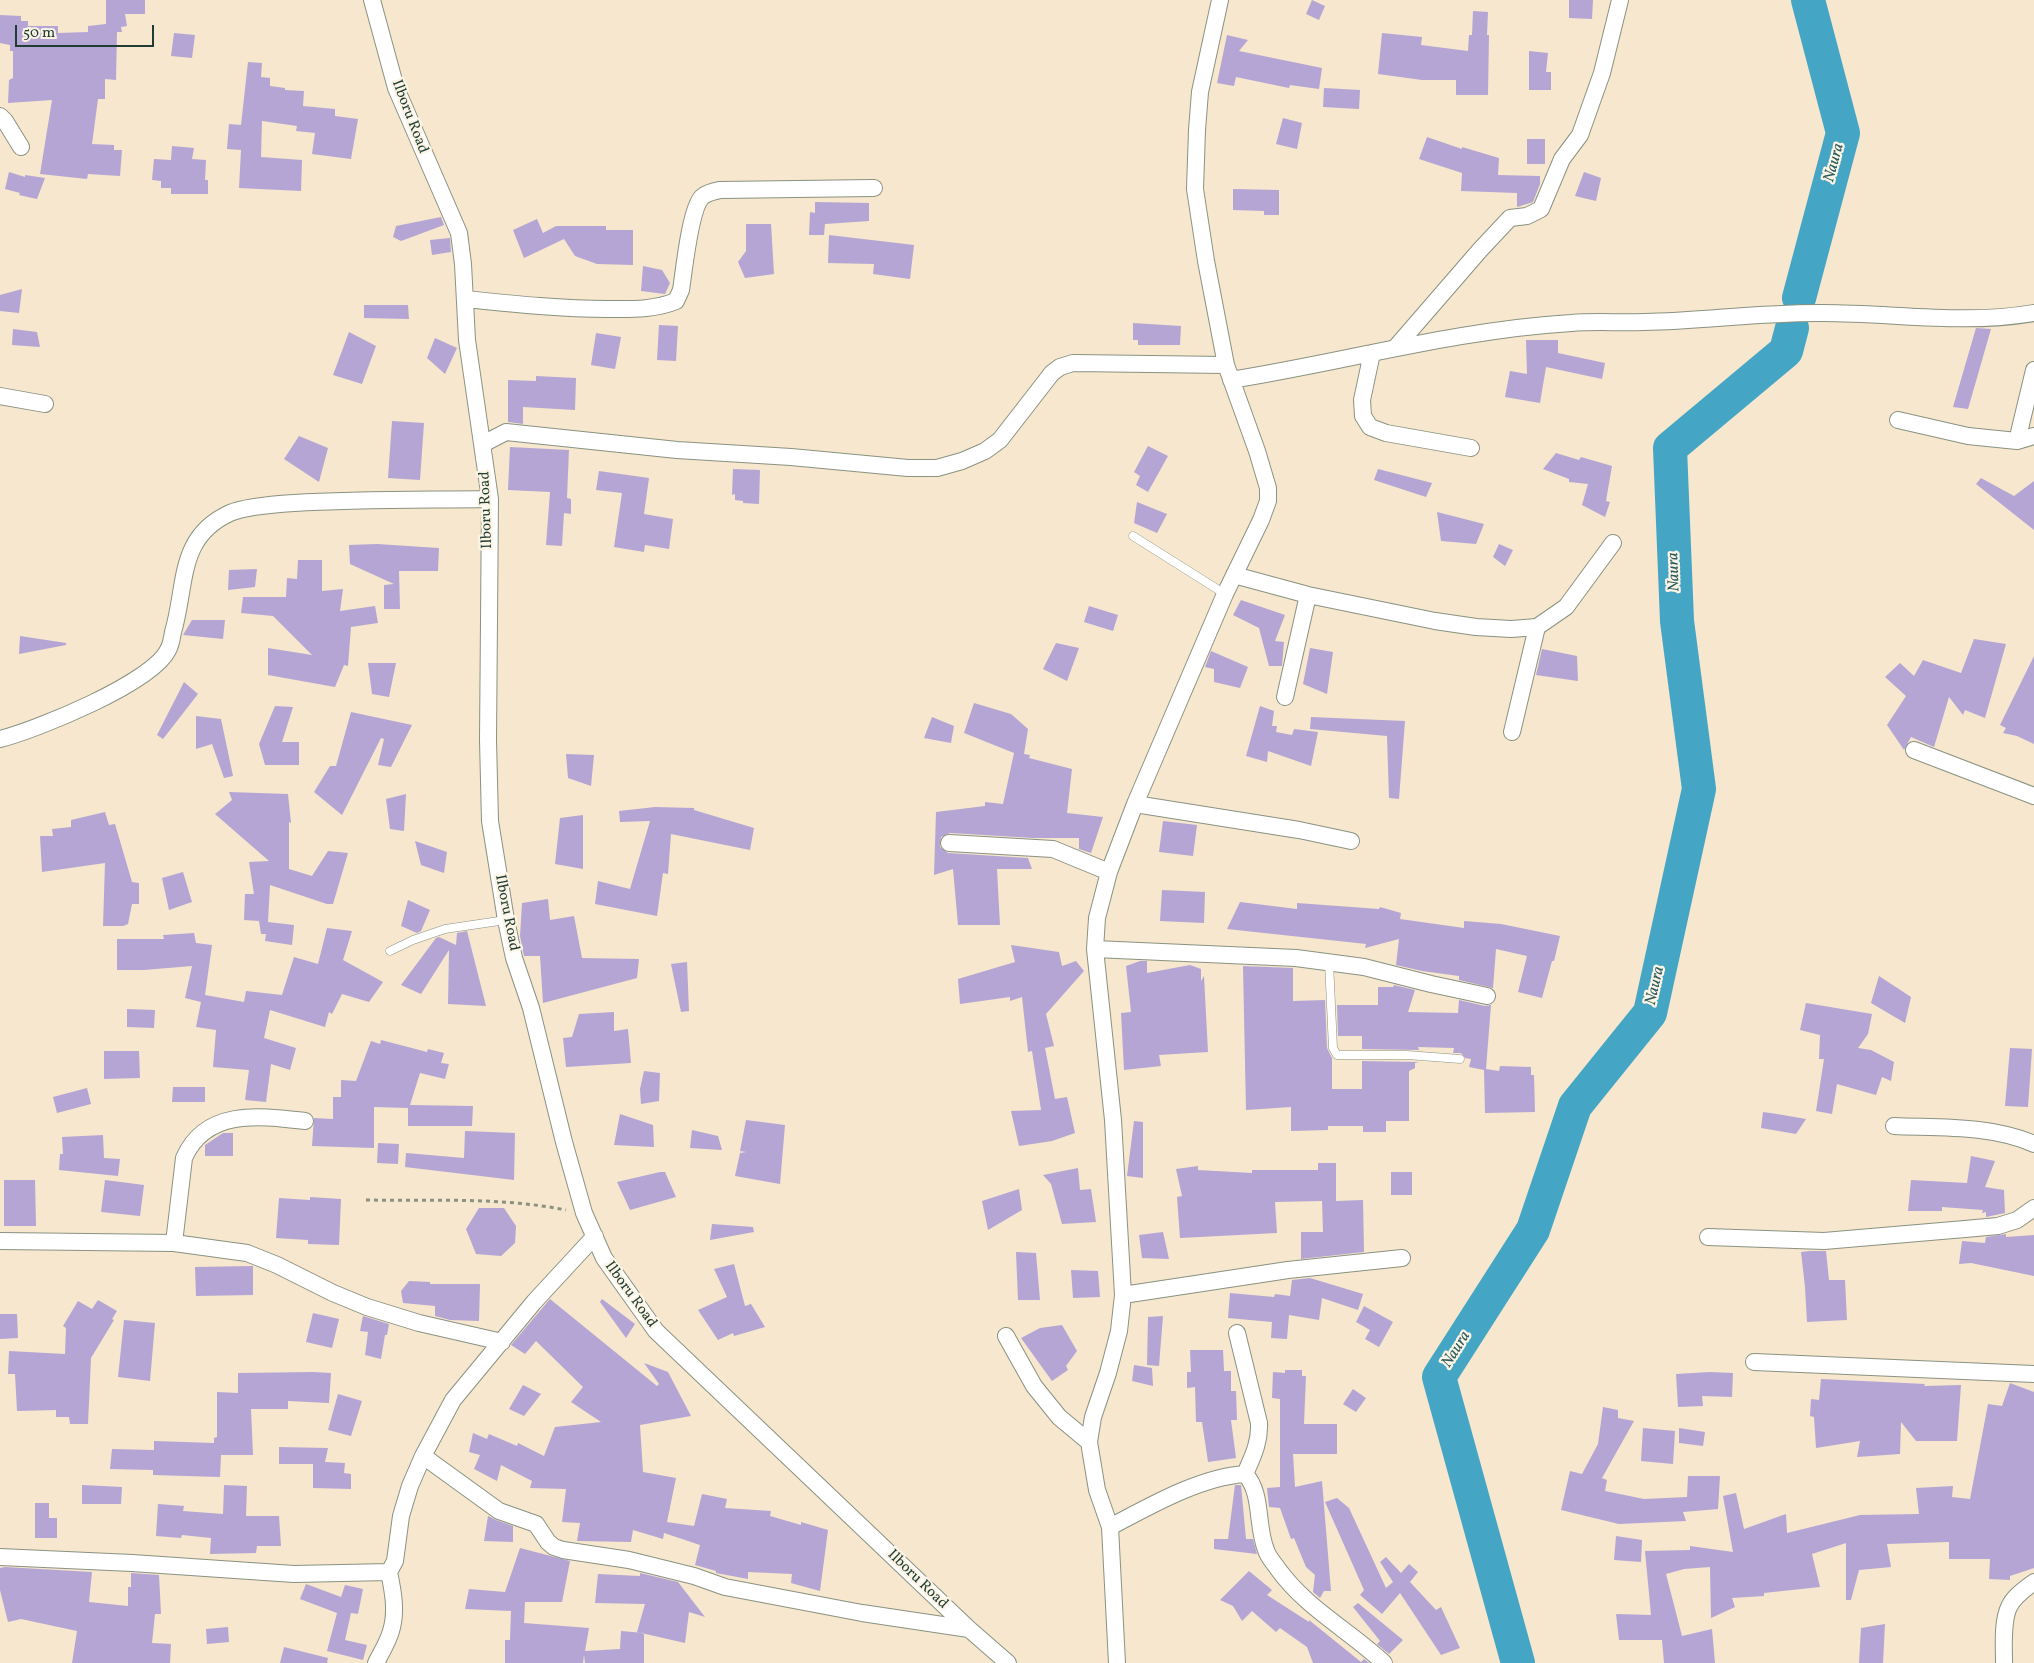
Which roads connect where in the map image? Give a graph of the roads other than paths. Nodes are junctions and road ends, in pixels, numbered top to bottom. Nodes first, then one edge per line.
1 (372, 0) edge
2 (1220, 0) edge
3 (1620, 0) edge
4 (0, 116) edge
5 (21, 147) dead end
6 (874, 188) dead end
7 (466, 299) junction
8 (2034, 313) edge
9 (1396, 347) junction
10 (1372, 353) junction
11 (2034, 370) edge
12 (1228, 372) junction
13 (0, 396) edge
14 (45, 404) dead end
15 (1898, 420) dead end
16 (2034, 436) edge
17 (2017, 441) junction
18 (483, 444) junction
19 (1471, 448) dead end
20 (490, 499) junction
21 (1133, 536) dead end
22 (1613, 543) dead end
23 (1234, 575) junction
24 (1225, 594) junction
25 (1308, 595) junction
26 (1537, 627) junction
27 (1284, 697) dead end
28 (1512, 732) dead end
29 (0, 739) edge
30 (1914, 750) dead end
31 (2034, 796) edge
32 (1135, 804) junction
33 (1351, 841) dead end
34 (949, 843) dead end
35 (1109, 872) junction
36 (506, 920) junction
37 (1095, 949) junction
38 (390, 951) dead end
39 (1329, 962) junction
40 (1487, 996) dead end
41 (1460, 1059) dead end
42 (305, 1121) dead end
43 (1894, 1126) dead end
44 (2034, 1144) edge
45 (2034, 1208) edge
46 (595, 1236) junction
47 (1708, 1237) dead end
48 (0, 1241) edge
49 (174, 1244) junction
50 (1402, 1258) dead end
51 (1123, 1295) junction
52 (1237, 1333) dead end
53 (1006, 1336) dead end
54 (502, 1342) junction
55 (1754, 1362) dead end
56 (2034, 1374) edge
57 (1088, 1442) junction
58 (423, 1456) junction
59 (1245, 1474) junction
60 (1110, 1527) junction
61 (0, 1556) edge
62 (389, 1572) junction
63 (2034, 1582) edge
64 (969, 1630) junction
65 (376, 1663) edge
66 (1008, 1663) edge
67 (1117, 1663) edge
68 (1384, 1663) edge
69 (2004, 1663) edge

1 - 7 street, Ilboru Road
2 - 12 street
3 - 9 street
4 - 5 street
6 - 7 street
7 - 18 street, Ilboru Road
8 - 9 street
9 - 10 street
10 - 12 street
10 - 19 street
11 - 17 street
12 - 18 street
12 - 23 street
13 - 14 street
15 - 17 street
16 - 17 street
18 - 20 street, Ilboru Road
20 - 29 street
20 - 36 street, Ilboru Road
21 - 24 lane
22 - 26 street
23 - 24 street
23 - 25 street
24 - 32 street
25 - 26 street
25 - 27 street
26 - 28 street
30 - 31 street
32 - 33 street
32 - 35 street
34 - 35 street
35 - 37 street
36 - 38 lane
36 - 46 street, Ilboru Road
37 - 39 street
37 - 51 street
39 - 40 street
39 - 41 lane
42 - 49 street
43 - 44 street
45 - 47 street
46 - 54 street
46 - 64 street, Ilboru Road
48 - 49 street
49 - 54 street
50 - 51 street
51 - 57 street
52 - 59 street
53 - 57 street
54 - 58 street
55 - 56 street
57 - 60 street
58 - 62 street
58 - 64 street
59 - 60 street
59 - 68 street
60 - 67 street
61 - 62 street
62 - 65 street
63 - 69 street
64 - 66 street, Ilboru Road

